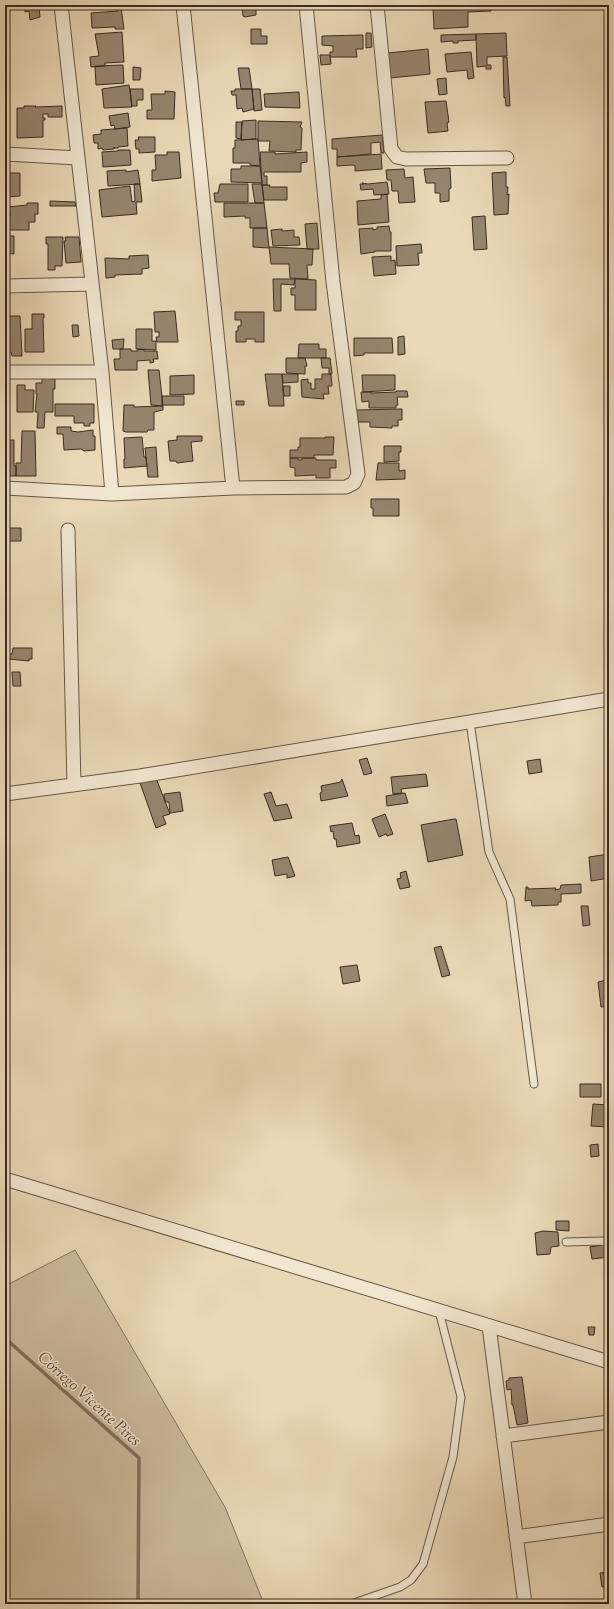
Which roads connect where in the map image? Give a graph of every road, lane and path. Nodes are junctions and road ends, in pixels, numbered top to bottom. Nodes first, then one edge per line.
1 (62, 5) edge
2 (183, 5) edge
3 (306, 5) edge
4 (377, 5) edge
5 (5, 154) edge
6 (78, 158) junction
7 (507, 158) dead end
8 (92, 284) junction
9 (5, 286) edge
10 (5, 372) edge
11 (102, 372) junction
12 (5, 488) edge
13 (233, 488) junction
14 (112, 494) junction
15 (68, 530) dead end
16 (609, 699) edge
17 (470, 722) junction
18 (74, 785) junction
19 (5, 794) edge
20 (534, 1084) dead end
21 (5, 1179) edge
22 (566, 1242) dead end
23 (609, 1244) edge
24 (440, 1311) junction
25 (488, 1326) junction
26 (609, 1362) edge
27 (609, 1422) edge
28 (503, 1436) junction
29 (609, 1524) edge
30 (516, 1537) junction
31 (351, 1604) edge
32 (525, 1604) edge

1 - 6 street
2 - 13 street
3 - 13 street
4 - 7 street
5 - 6 street
6 - 8 street
8 - 9 street
8 - 11 street
10 - 11 street
11 - 14 street
12 - 14 street
13 - 14 street
15 - 18 street
16 - 17 street
17 - 18 street
17 - 20 lane
18 - 19 street
21 - 24 street
22 - 23 lane
24 - 25 street
24 - 31 lane
25 - 26 street
25 - 28 street
27 - 28 street
28 - 30 street
29 - 30 street
30 - 32 street

